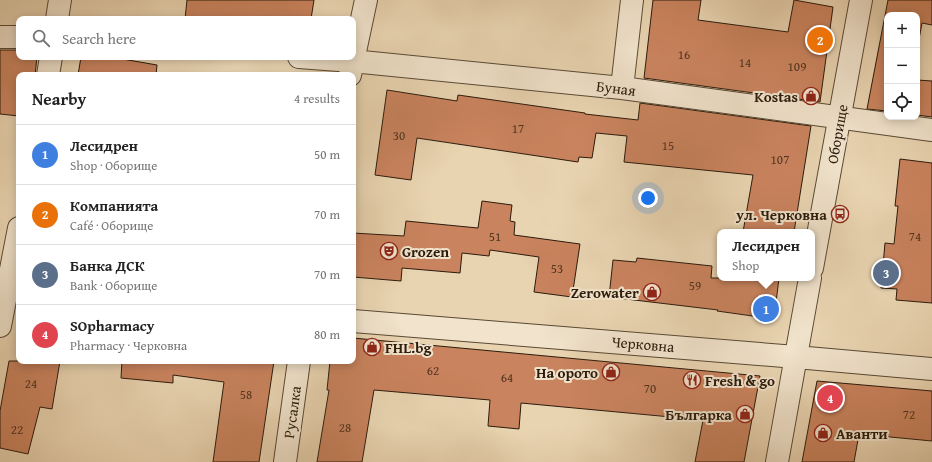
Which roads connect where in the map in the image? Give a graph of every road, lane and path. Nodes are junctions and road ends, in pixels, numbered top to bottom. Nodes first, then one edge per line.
1 (60, 0) edge
2 (366, 0) edge
3 (632, 0) edge
4 (861, 0) edge
5 (57, 16) edge
6 (0, 37) edge
7 (16, 37) edge
8 (356, 45) edge
9 (50, 60) edge
10 (313, 60) edge
11 (351, 68) edge
12 (48, 72) edge
13 (622, 88) junction
14 (840, 117) junction
15 (932, 130) edge
16 (16, 246) edge
17 (815, 252) edge
18 (809, 281) edge
19 (9, 287) edge
20 (356, 321) edge
21 (0, 326) edge
22 (796, 356) junction
23 (299, 364) edge
24 (932, 369) edge
25 (285, 462) edge
26 (777, 462) edge

1 - 5 street
2 - 8 street
3 - 13 street
4 - 14 street, Оборище
6 - 7 street
9 - 12 street
10 - 11 street, Буная
11 - 13 street, Буная
13 - 14 street, Буная
14 - 15 street, Буная
14 - 17 street, Оборище
16 - 19 street
18 - 22 street
19 - 21 street
20 - 22 street, Черковна
22 - 24 street, Черковна
22 - 26 street
23 - 25 street, Русалка

